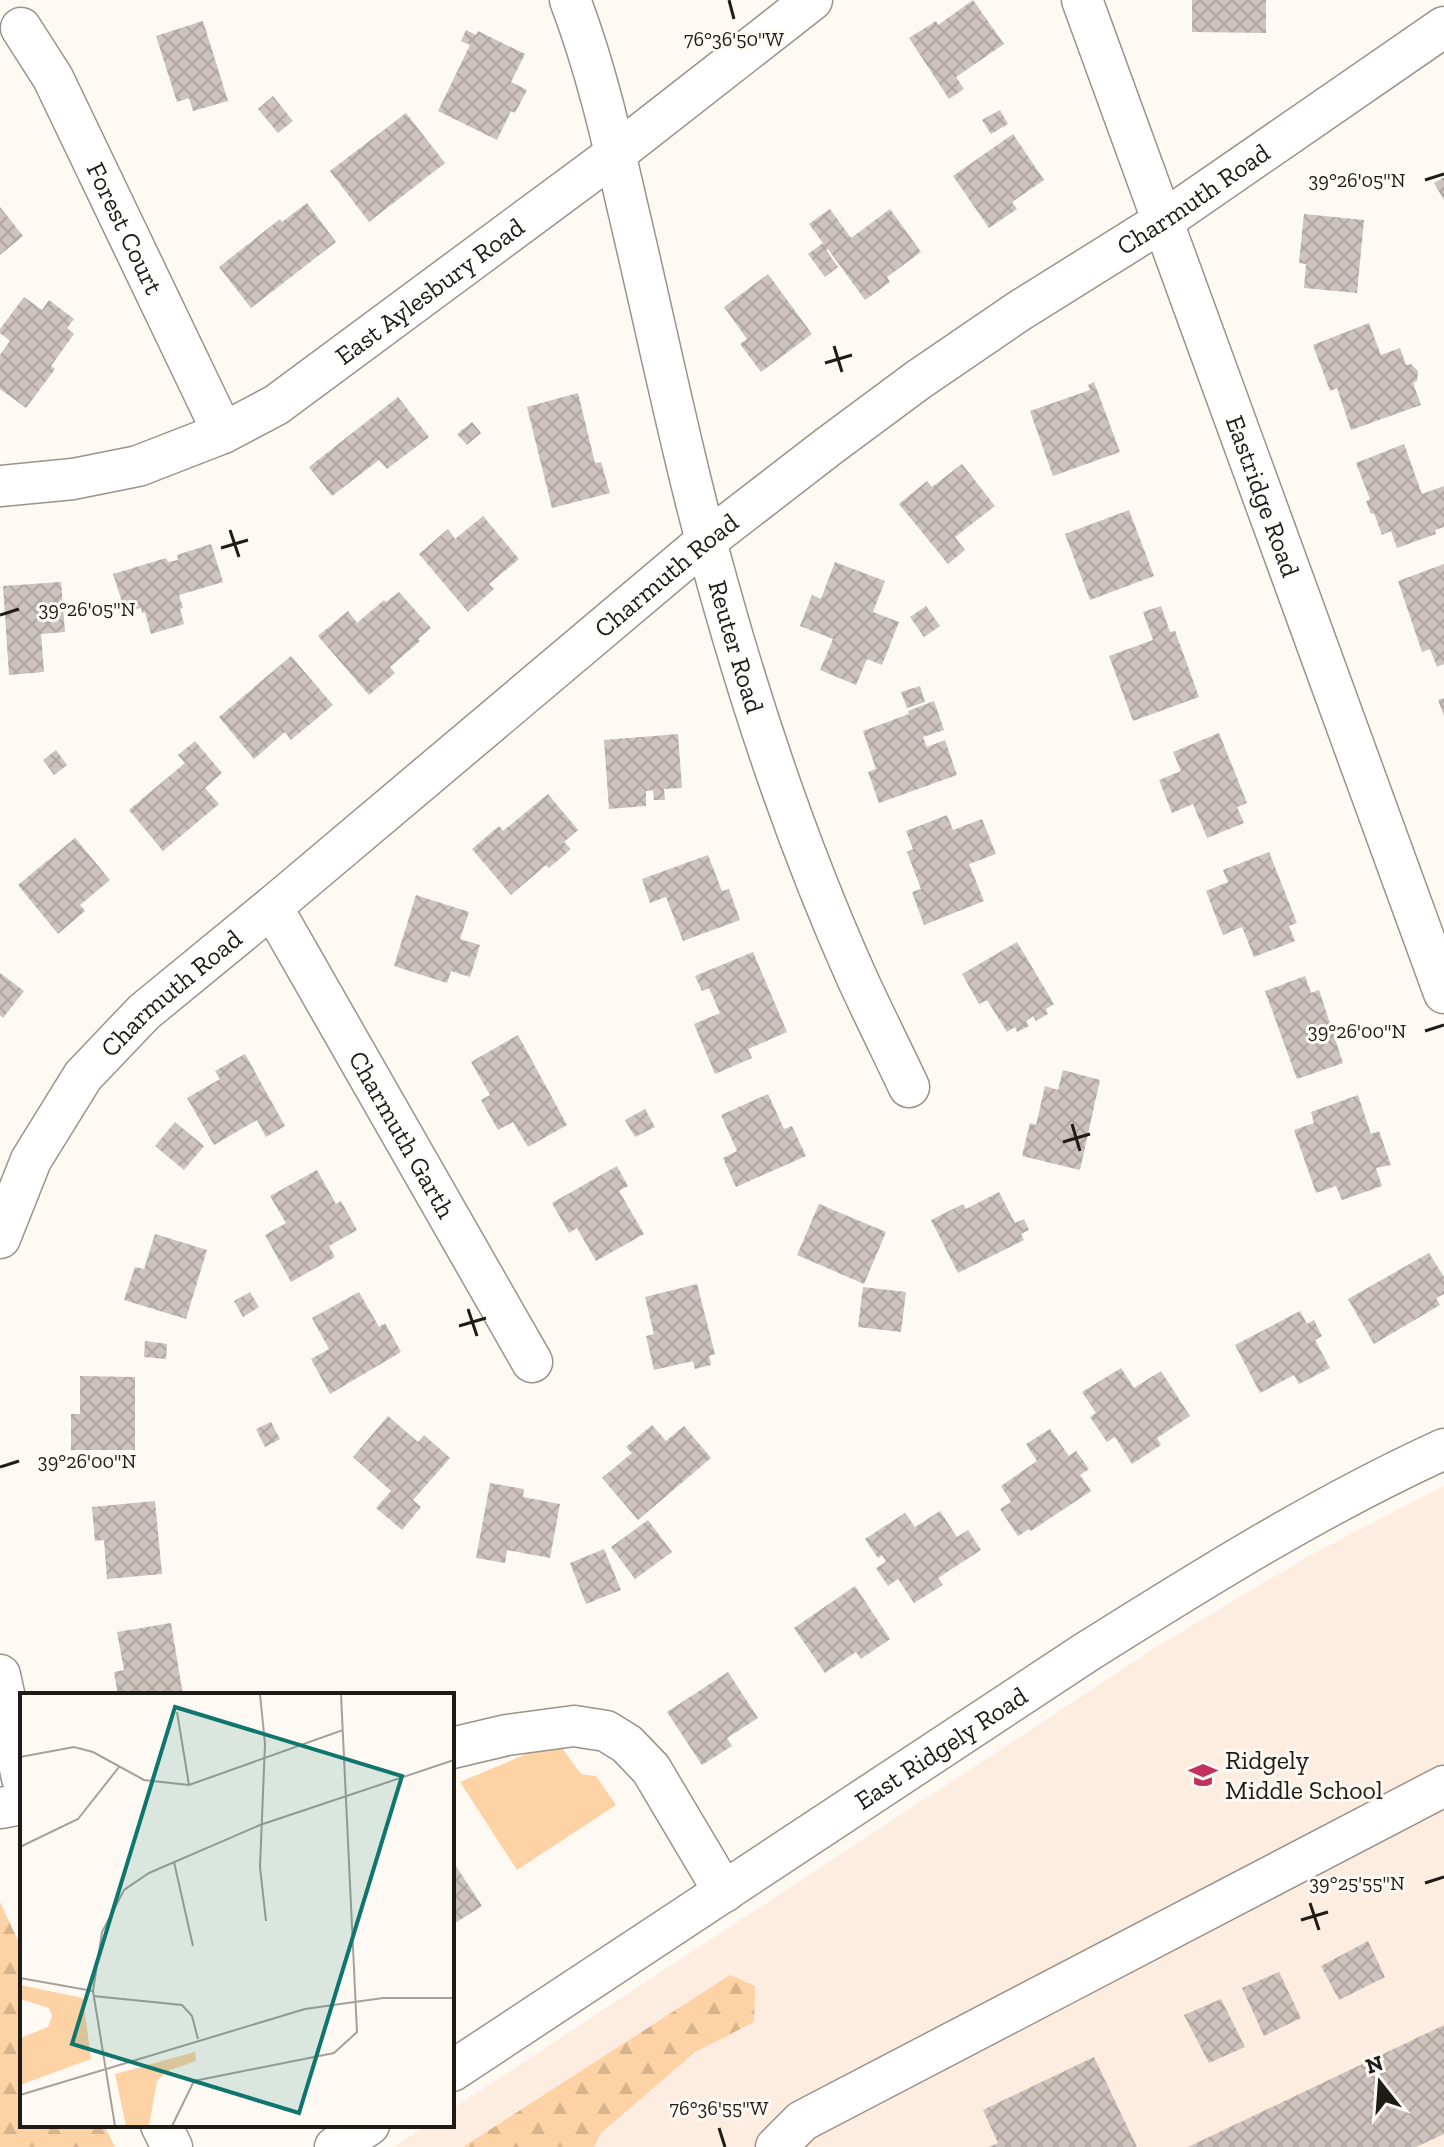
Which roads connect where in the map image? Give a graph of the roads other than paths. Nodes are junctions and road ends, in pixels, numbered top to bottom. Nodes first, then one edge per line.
1 (570, 0) edge
2 (812, 0) edge
3 (1082, 0) edge
4 (1444, 27) edge
5 (21, 28) dead end
6 (615, 154) junction
7 (1163, 221) junction
8 (223, 433) junction
9 (0, 486) edge
10 (706, 541) junction
11 (272, 907) junction
12 (1444, 993) edge
13 (909, 1087) dead end
14 (0, 1238) edge
15 (532, 1362) dead end
16 (1444, 1449) edge
17 (0, 1675) edge
18 (454, 1748) edge
19 (20, 1769) edge
20 (1444, 1786) edge
21 (20, 1804) edge
22 (0, 1808) edge
23 (724, 1892) junction
24 (454, 2070) edge
25 (162, 2127) edge
26 (366, 2127) edge
27 (172, 2147) edge
28 (335, 2147) edge
29 (776, 2147) edge

1 - 6 street, Reuter Road
2 - 6 street, East Aylesbury Road
3 - 7 street, Eastridge Road
4 - 7 street, Charmuth Road
5 - 8 street, Forest Court
6 - 8 street, East Aylesbury Road
6 - 10 street, Reuter Road
7 - 10 street, Charmuth Road
7 - 12 street, Eastridge Road
8 - 9 street, East Aylesbury Road
10 - 11 street, Charmuth Road
10 - 13 street, Reuter Road
11 - 14 street, Charmuth Road
11 - 15 street, Charmuth Garth
16 - 23 street, East Ridgely Road
17 - 19 street
18 - 23 street
20 - 29 street
21 - 22 street
23 - 24 street, East Ridgely Road
25 - 27 street
26 - 28 street

